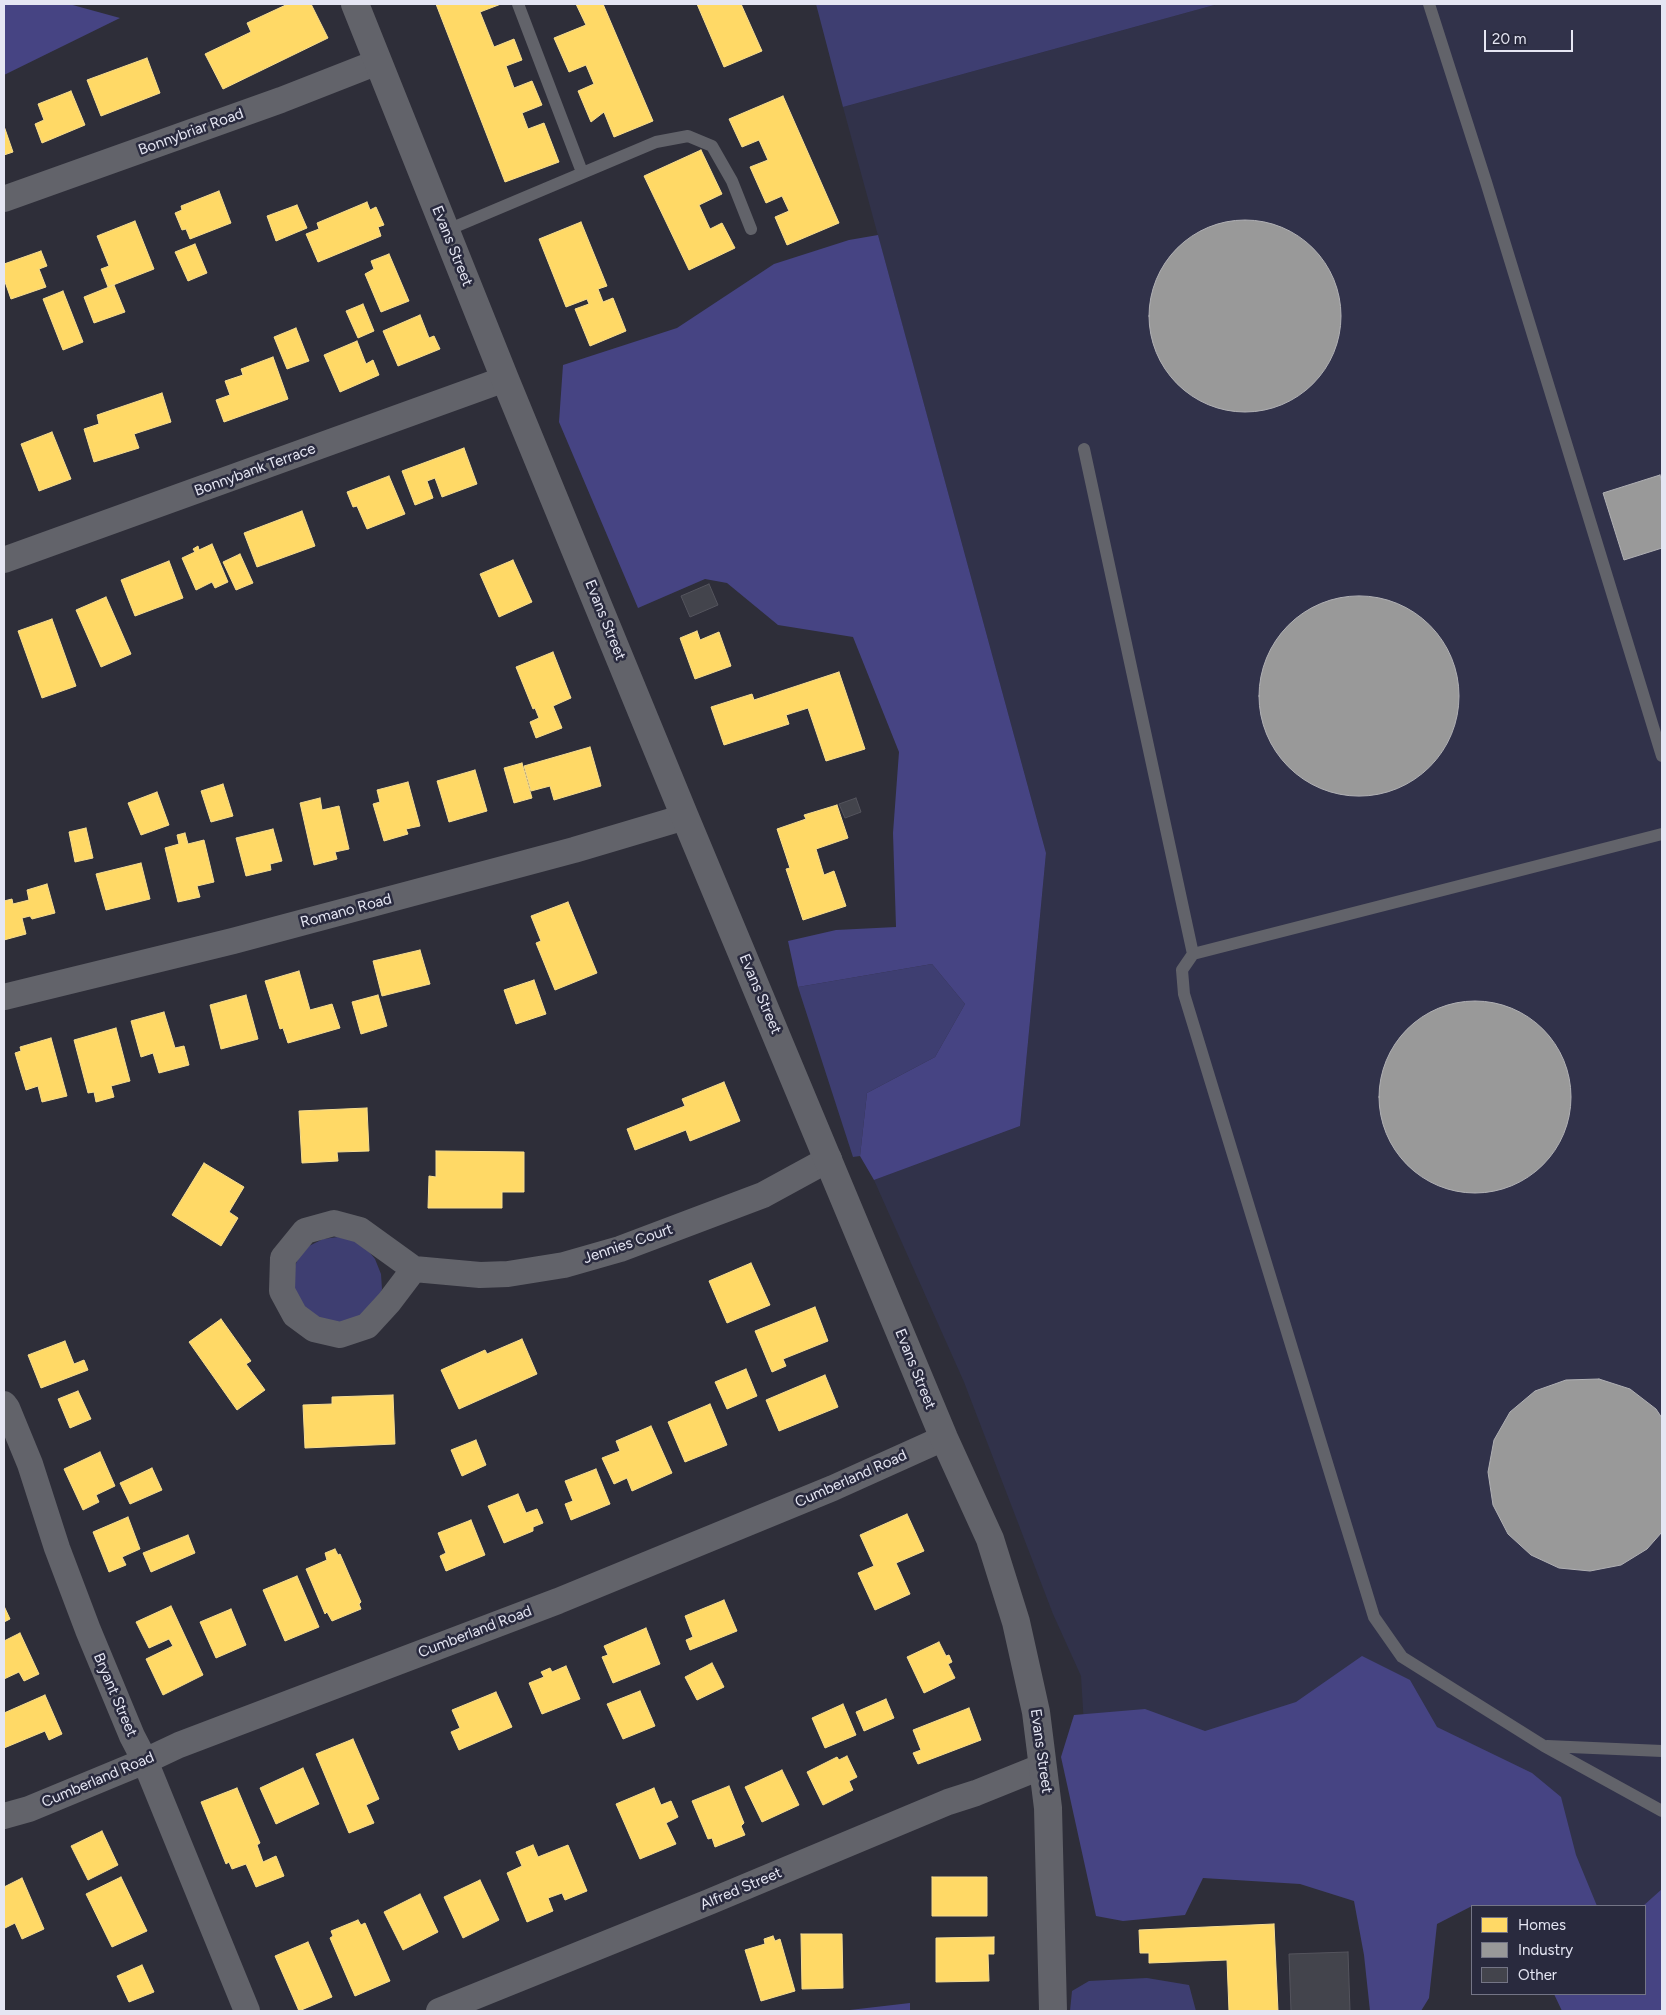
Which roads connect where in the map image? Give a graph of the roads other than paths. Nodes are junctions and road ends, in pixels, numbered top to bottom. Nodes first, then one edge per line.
1 (355, 4) edge
2 (518, 4) edge
3 (1429, 4) edge
4 (378, 62) junction
5 (582, 172) junction
6 (4, 199) edge
7 (751, 229) dead end
8 (445, 231) junction
9 (506, 379) junction
10 (1084, 449) dead end
11 (4, 560) edge
12 (1662, 756) edge
13 (685, 817) junction
14 (1662, 834) edge
15 (1192, 954) junction
16 (4, 997) edge
17 (829, 1159) junction
18 (414, 1269) junction
19 (4, 1404) edge
20 (944, 1438) junction
21 (1544, 1746) junction
22 (1662, 1751) edge
23 (145, 1761) junction
24 (1043, 1766) junction
25 (1662, 1810) edge
26 (4, 1816) edge
27 (247, 2011) edge
28 (439, 2011) edge
29 (1053, 2011) edge

1 - 4 street, Evans Street
2 - 5 lane
3 - 12 lane
4 - 6 street, Bonnybriar Road
4 - 8 street, Evans Street
5 - 7 lane
5 - 8 lane
8 - 9 street, Evans Street
9 - 11 street, Bonnybank Terrace
9 - 13 street, Evans Street
10 - 15 lane
13 - 16 street, Romano Road
13 - 17 street, Evans Street
14 - 15 lane
15 - 21 lane
17 - 18 street, Jennies Court
17 - 20 street, Evans Street
18 - 18 street
19 - 23 street, Bryant Street
20 - 23 street, Cumberland Road
20 - 24 street, Evans Street
21 - 22 lane
21 - 25 lane
23 - 26 street, Cumberland Road
23 - 27 street, Bryant Street
24 - 28 street, Alfred Street
24 - 29 street, Evans Street

